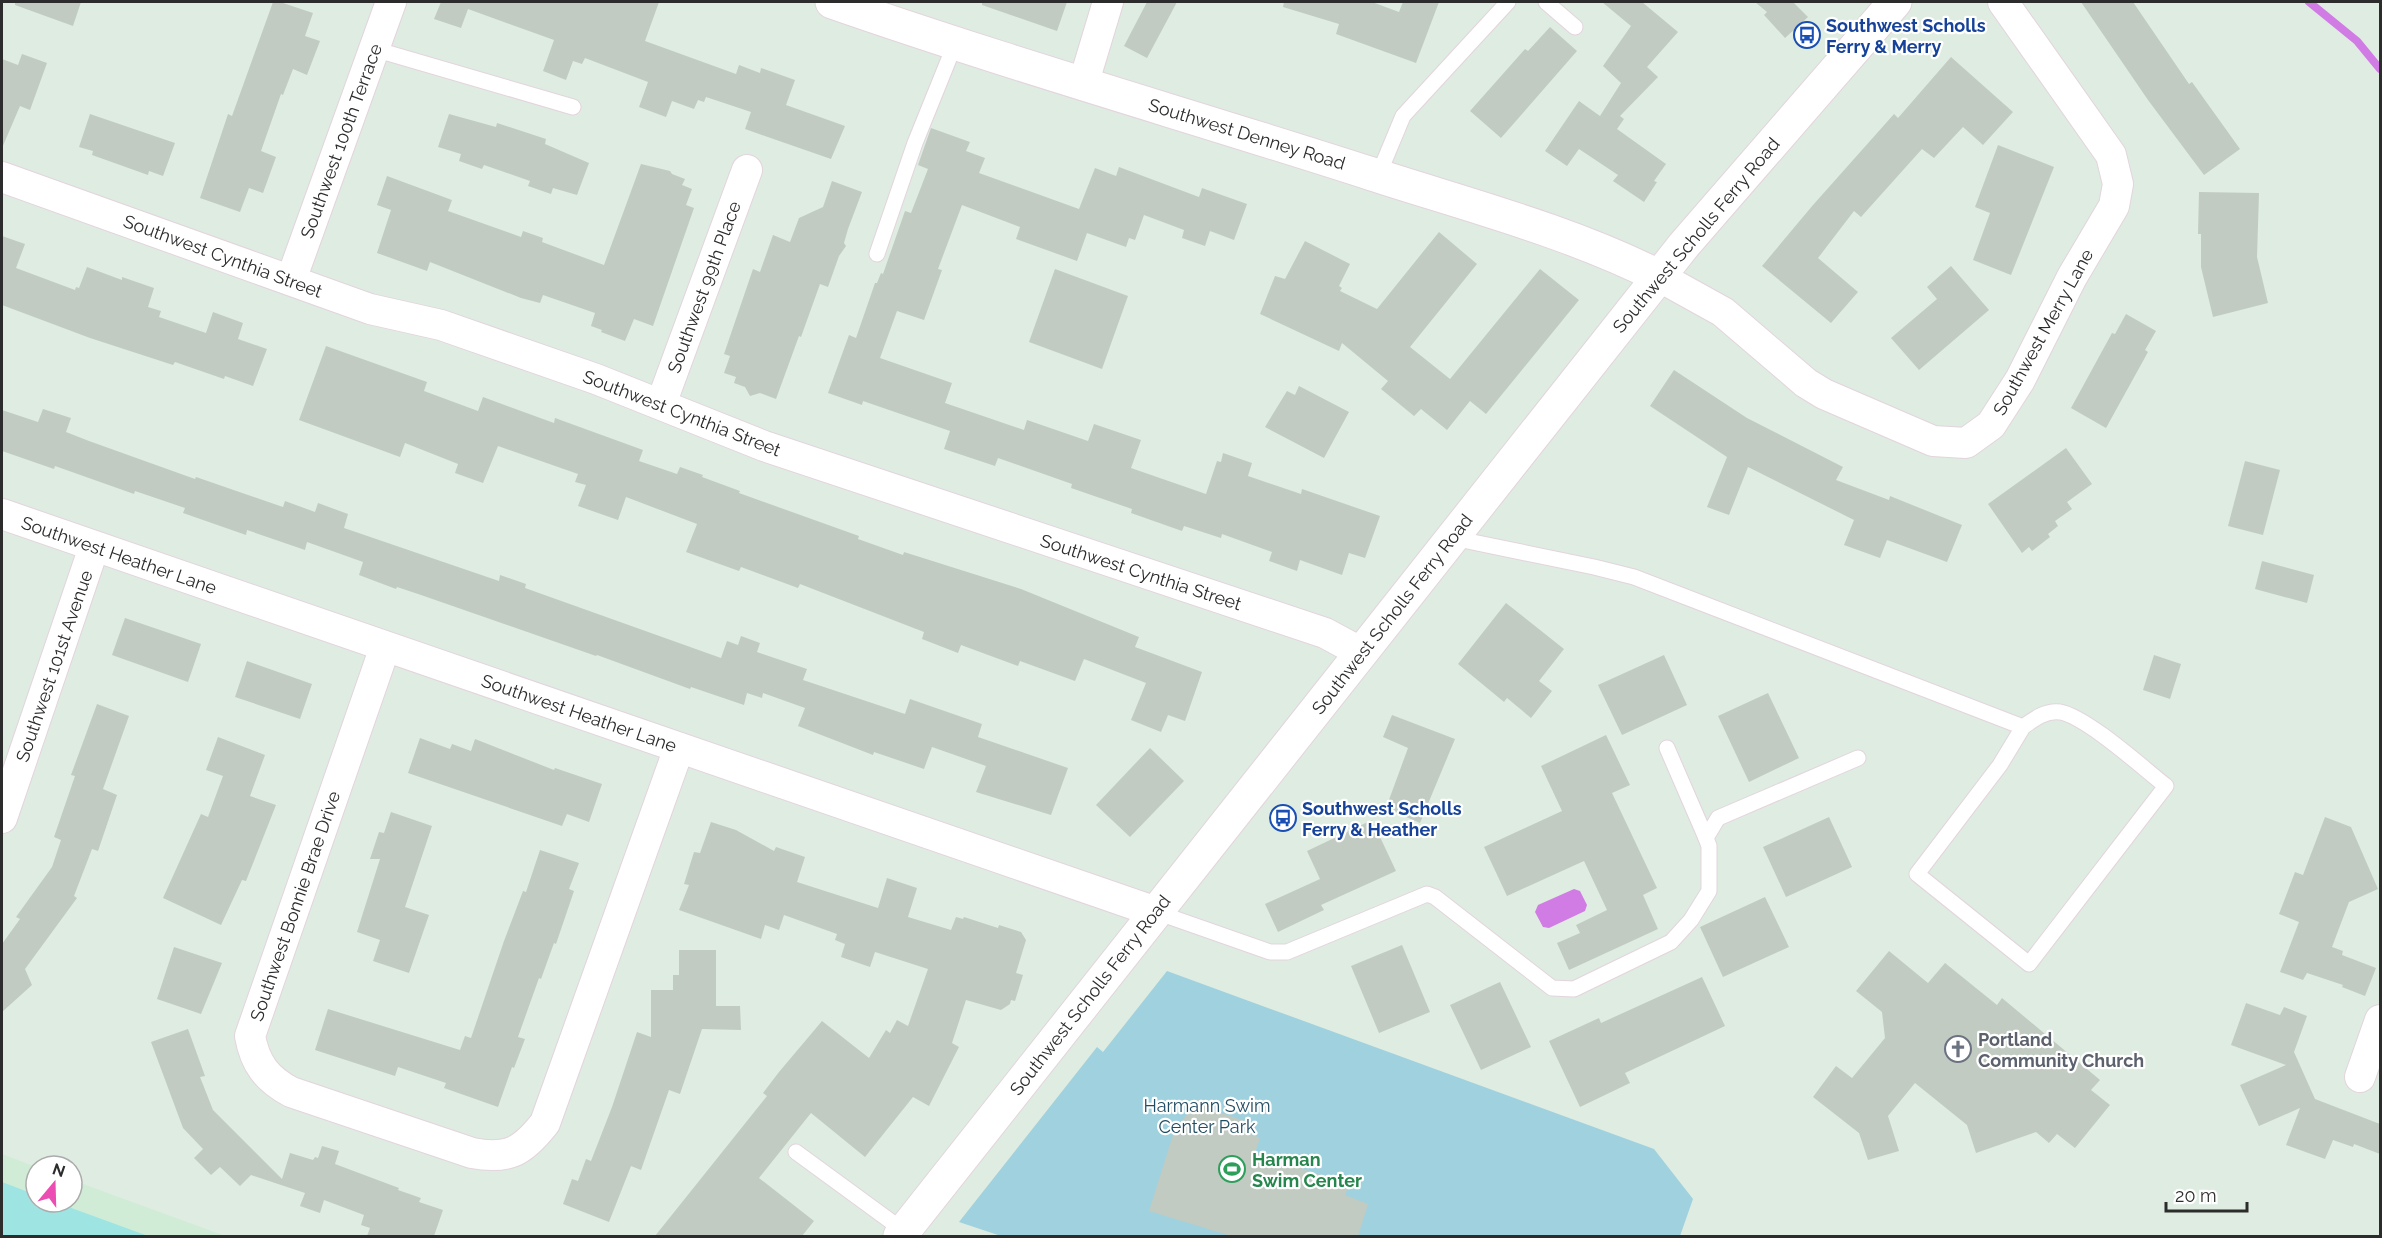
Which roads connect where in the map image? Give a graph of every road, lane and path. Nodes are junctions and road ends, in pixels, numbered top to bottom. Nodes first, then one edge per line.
1 (391, 2) edge
2 (832, 2) edge
3 (1108, 2) edge
4 (1508, 2) edge
5 (1546, 2) edge
6 (1895, 2) edge
7 (2003, 2) edge
8 (1575, 27) dead end
9 (954, 44) junction
10 (374, 49) junction
11 (1083, 84) junction
12 (573, 107) dead end
13 (747, 170) dead end
14 (1378, 176) junction
15 (2, 177) edge
16 (877, 254) dead end
17 (1658, 276) junction
18 (291, 280) junction
19 (661, 404) junction
20 (2, 514) edge
21 (1453, 538) junction
22 (94, 547) junction
23 (385, 647) junction
24 (1362, 653) junction
25 (2023, 726) junction
26 (679, 748) junction
27 (1666, 748) dead end
28 (1858, 758) dead end
29 (2, 818) edge
30 (1706, 838) junction
31 (1156, 912) junction
32 (2380, 1023) edge
33 (2360, 1077) dead end
34 (796, 1152) dead end
35 (902, 1234) edge

1 - 10 street, Southwest 100th Terrace
2 - 9 main road, Southwest Denney Road
3 - 11 street
4 - 14 lane
5 - 8 lane
6 - 17 main road, Southwest Scholls Ferry Road
7 - 17 street, Southwest Merry Lane
9 - 11 main road, Southwest Denney Road
9 - 16 lane
10 - 12 lane
10 - 18 street, Southwest 100th Terrace
11 - 14 main road, Southwest Denney Road
13 - 19 street, Southwest 99th Place
14 - 17 main road, Southwest Denney Road
15 - 18 street, Southwest Cynthia Street
17 - 21 main road, Southwest Scholls Ferry Road
18 - 19 street, Southwest Cynthia Street
19 - 24 street, Southwest Cynthia Street
20 - 22 street, Southwest Heather Lane
21 - 24 main road, Southwest Scholls Ferry Road
21 - 25 lane
22 - 23 street, Southwest Heather Lane
22 - 29 street, Southwest 101st Avenue
23 - 26 street, Southwest Heather Lane
23 - 26 street, Southwest Bonnie Brae Drive
24 - 31 main road, Southwest Scholls Ferry Road
25 - 25 lane
26 - 31 street, Southwest Heather Lane
27 - 30 lane
28 - 30 lane
30 - 31 lane
31 - 35 main road, Southwest Scholls Ferry Road
32 - 33 street
34 - 35 lane

